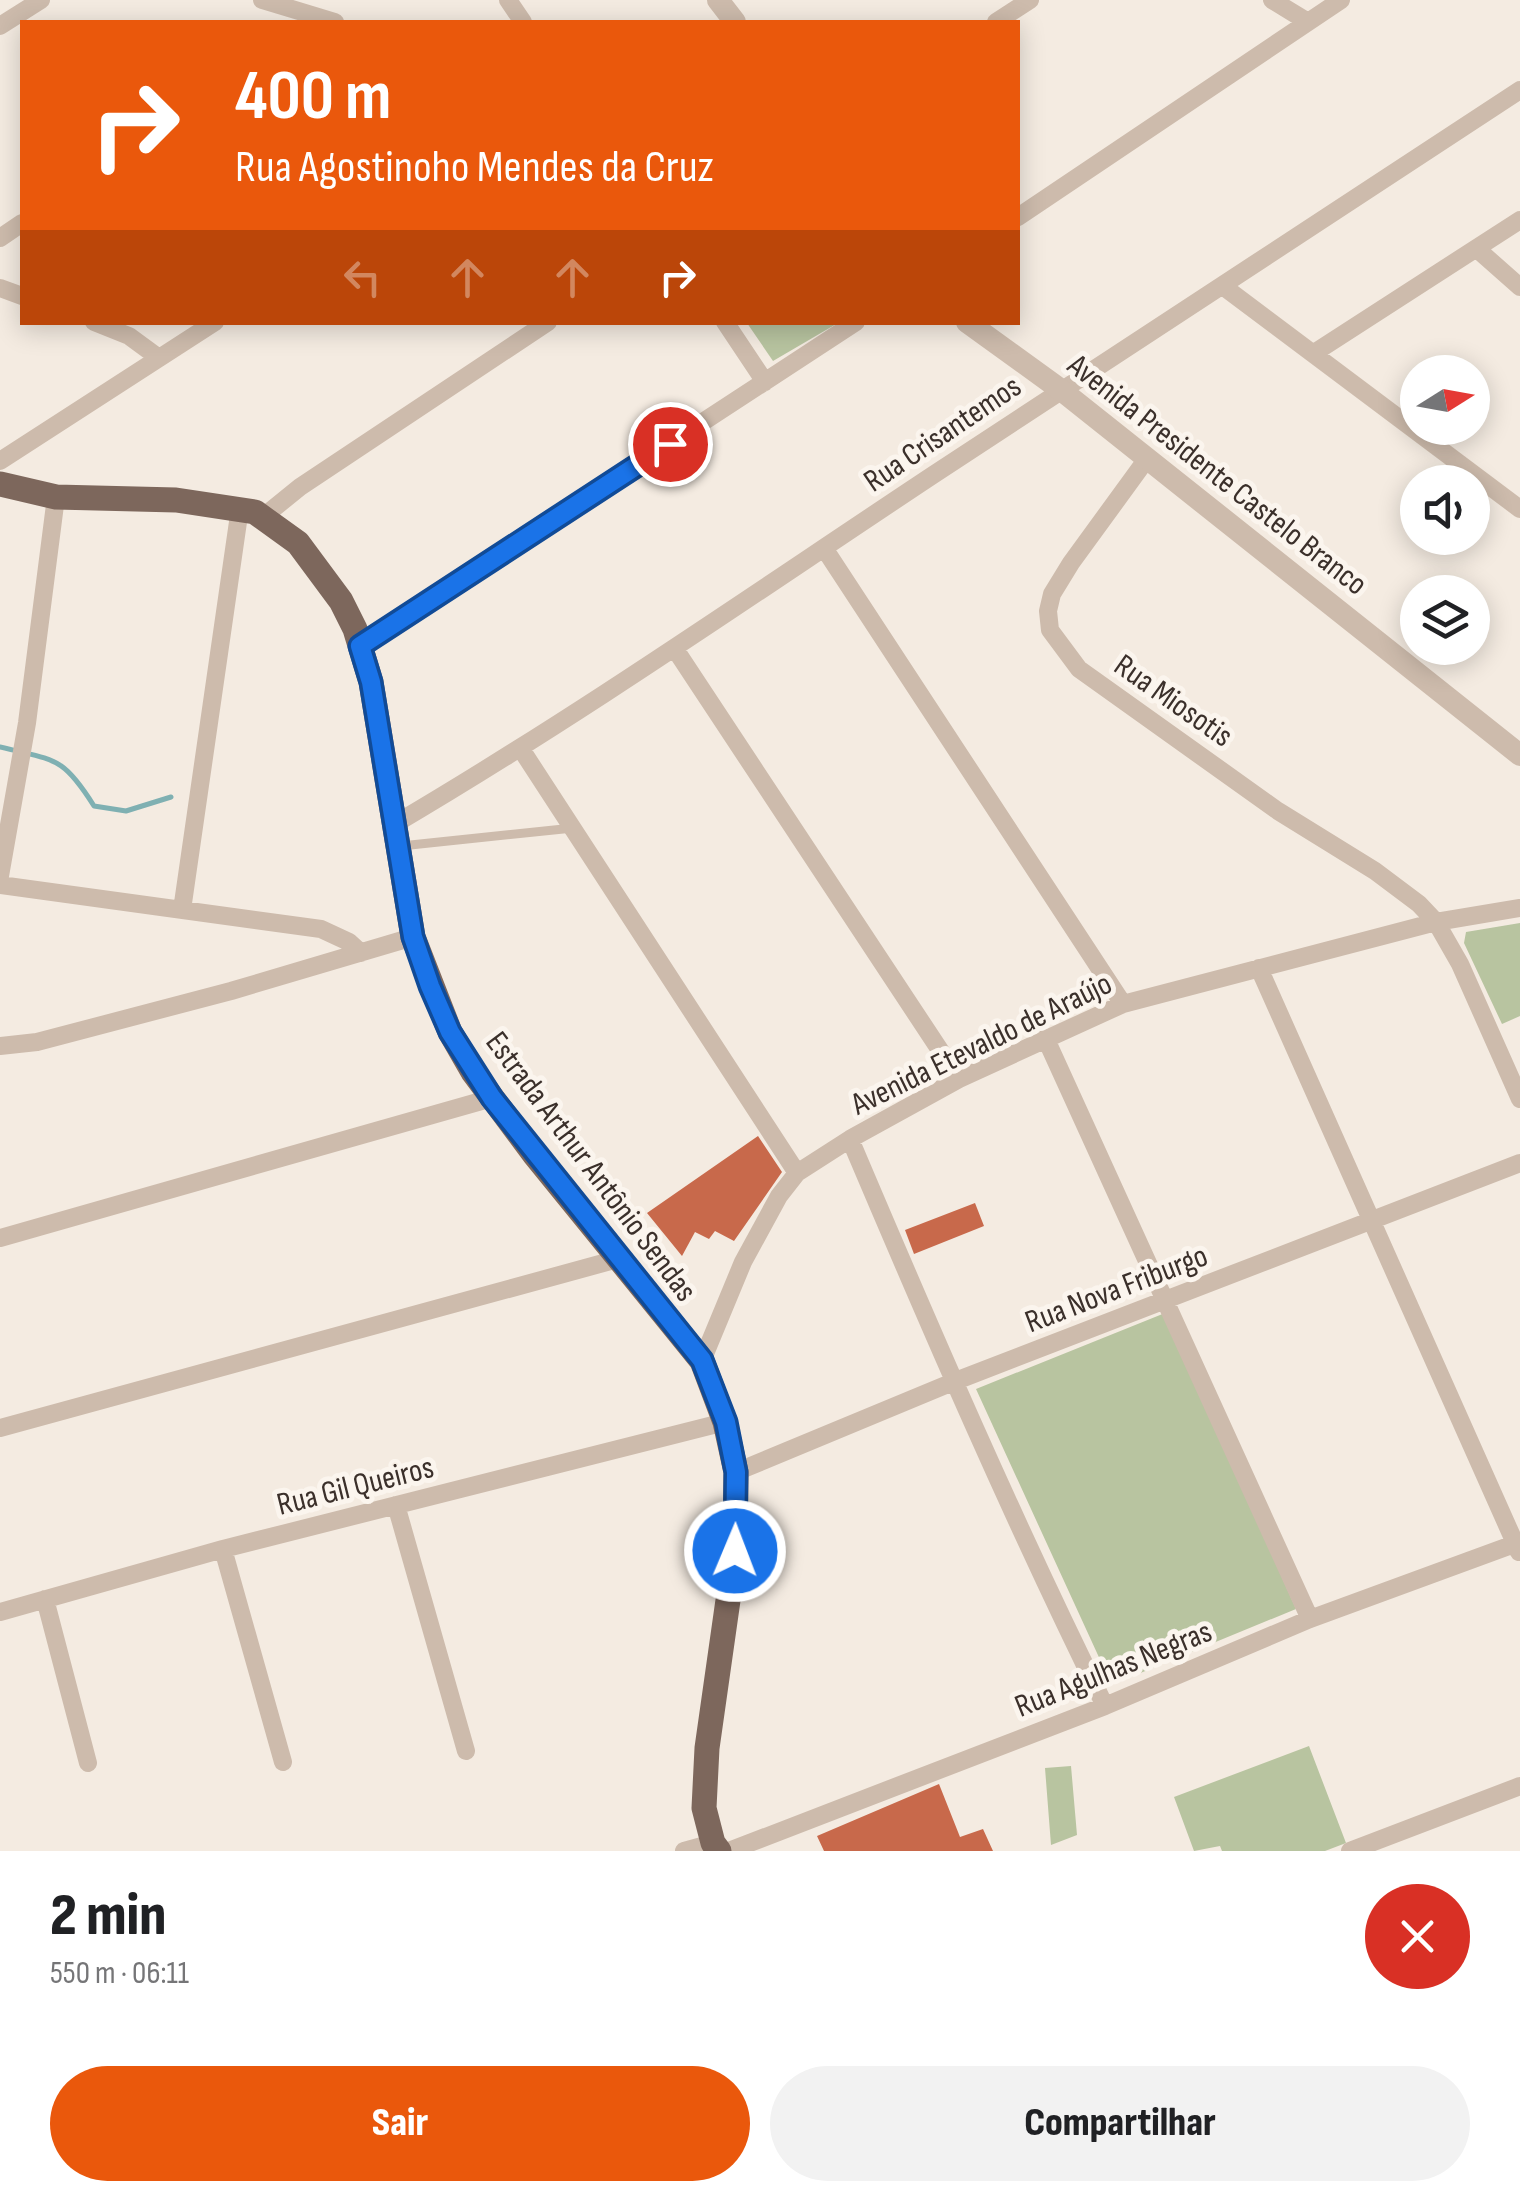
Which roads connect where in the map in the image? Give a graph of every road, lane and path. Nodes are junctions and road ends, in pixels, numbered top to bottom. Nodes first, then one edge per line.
1 (40, 0) edge
2 (262, 0) edge
3 (1030, 0) edge
4 (1272, 0) edge
5 (1341, 0) edge
6 (325, 20) edge
7 (999, 20) edge
8 (1308, 22) junction
9 (0, 26) edge
10 (1520, 90) edge
11 (1020, 217) edge
12 (1520, 220) edge
13 (1478, 250) junction
14 (1224, 287) junction
15 (1520, 287) edge
16 (102, 325) edge
17 (210, 325) edge
18 (543, 325) edge
19 (726, 325) edge
20 (851, 325) edge
21 (970, 325) edge
22 (1314, 353) junction
23 (159, 358) junction
24 (765, 382) junction
25 (1061, 390) junction
26 (1146, 460) junction
27 (0, 461) edge
28 (0, 484) edge
29 (56, 497) junction
30 (1520, 510) edge
31 (252, 512) junction
32 (824, 548) junction
33 (360, 646) junction
34 (675, 650) junction
35 (521, 749) junction
36 (1520, 755) edge
37 (573, 828) junction
38 (397, 835) junction
39 (0, 876) edge
40 (0, 885) edge
41 (1520, 908) edge
42 (182, 910) junction
43 (1436, 922) junction
44 (413, 937) junction
45 (361, 953) junction
46 (1259, 968) junction
47 (1123, 1004) junction
48 (1046, 1037) junction
49 (0, 1046) edge
50 (960, 1078) junction
51 (492, 1098) junction
52 (1520, 1099) edge
53 (850, 1139) junction
54 (1520, 1163) edge
55 (797, 1173) junction
56 (1374, 1221) junction
57 (5, 1234) edge
58 (618, 1259) junction
59 (1165, 1301) junction
60 (702, 1360) junction
61 (953, 1382) junction
62 (726, 1422) junction
63 (0, 1428) edge
64 (736, 1472) junction
65 (396, 1505) junction
66 (1518, 1547) edge
67 (223, 1550) junction
68 (45, 1599) junction
69 (0, 1612) edge
70 (1310, 1619) junction
71 (1105, 1706) junction
72 (466, 1751) dead end
73 (284, 1762) dead end
74 (88, 1763) dead end
75 (1520, 1786) edge
76 (720, 1848) edge
77 (684, 1851) edge
78 (1350, 1851) edge

1 - 9 street
2 - 6 street
3 - 7 street
4 - 8 street
5 - 8 street
8 - 11 street
10 - 14 street, Rua Crisantemos
12 - 13 street
13 - 15 street
13 - 22 street
14 - 22 street
14 - 25 street, Rua Crisantemos
16 - 23 street
17 - 23 street
18 - 31 street
19 - 24 street
20 - 24 street
21 - 25 street, Avenida Presidente Castelo Branco
22 - 30 street
23 - 27 street
24 - 33 street
25 - 26 street, Avenida Presidente Castelo Branco
25 - 32 street, Rua Crisantemos
26 - 36 street, Avenida Presidente Castelo Branco
26 - 43 street, Rua Miosotis
28 - 29 main road
29 - 31 main road
29 - 39 street
31 - 33 main road, Estrada Arthur Antônio Sendas
31 - 42 street
32 - 34 street, Rua Crisantemos
32 - 47 street
33 - 38 main road, Estrada Arthur Antônio Sendas
34 - 35 street, Rua Crisantemos
34 - 50 street
35 - 37 street
35 - 38 street, Rua Crisantemos
37 - 38 lane
37 - 55 street
38 - 44 main road, Estrada Arthur Antônio Sendas
40 - 42 street
41 - 43 street, Avenida Etevaldo de Araújo
42 - 45 street
43 - 46 street, Avenida Etevaldo de Araújo
43 - 52 street, Rua Miosotis
44 - 45 street
44 - 51 main road, Estrada Arthur Antônio Sendas
45 - 49 street
46 - 47 street, Avenida Etevaldo de Araújo
46 - 56 street
47 - 48 street, Avenida Etevaldo de Araújo
48 - 50 street, Avenida Etevaldo de Araújo
48 - 59 street
50 - 53 street, Avenida Etevaldo de Araújo
51 - 57 street
51 - 58 main road, Estrada Arthur Antônio Sendas
53 - 55 street, Avenida Etevaldo de Araújo
53 - 61 street
54 - 56 street, Rua Nova Friburgo
55 - 60 street, Avenida Etevaldo de Araújo
56 - 59 street, Rua Nova Friburgo
56 - 66 street
58 - 60 main road, Estrada Arthur Antônio Sendas
58 - 63 street
59 - 61 street, Rua Nova Friburgo
59 - 70 street
60 - 62 main road, Estrada Arthur Antônio Sendas
61 - 64 street, Rua Nova Friburgo
61 - 71 street
62 - 64 main road, Estrada Arthur Antônio Sendas
62 - 65 street, Rua Gil Queiros
64 - 76 main road, Estrada Arthur Antônio Sendas
65 - 67 street, Rua Gil Queiros
65 - 72 street
66 - 70 street, Rua Agulhas Negras
67 - 68 street, Rua Gil Queiros
67 - 73 street
68 - 69 street, Rua Gil Queiros
68 - 74 street
70 - 71 street, Rua Agulhas Negras
71 - 76 street, Rua Agulhas Negras
75 - 78 street
76 - 77 street, Rua Agulhas Negras

